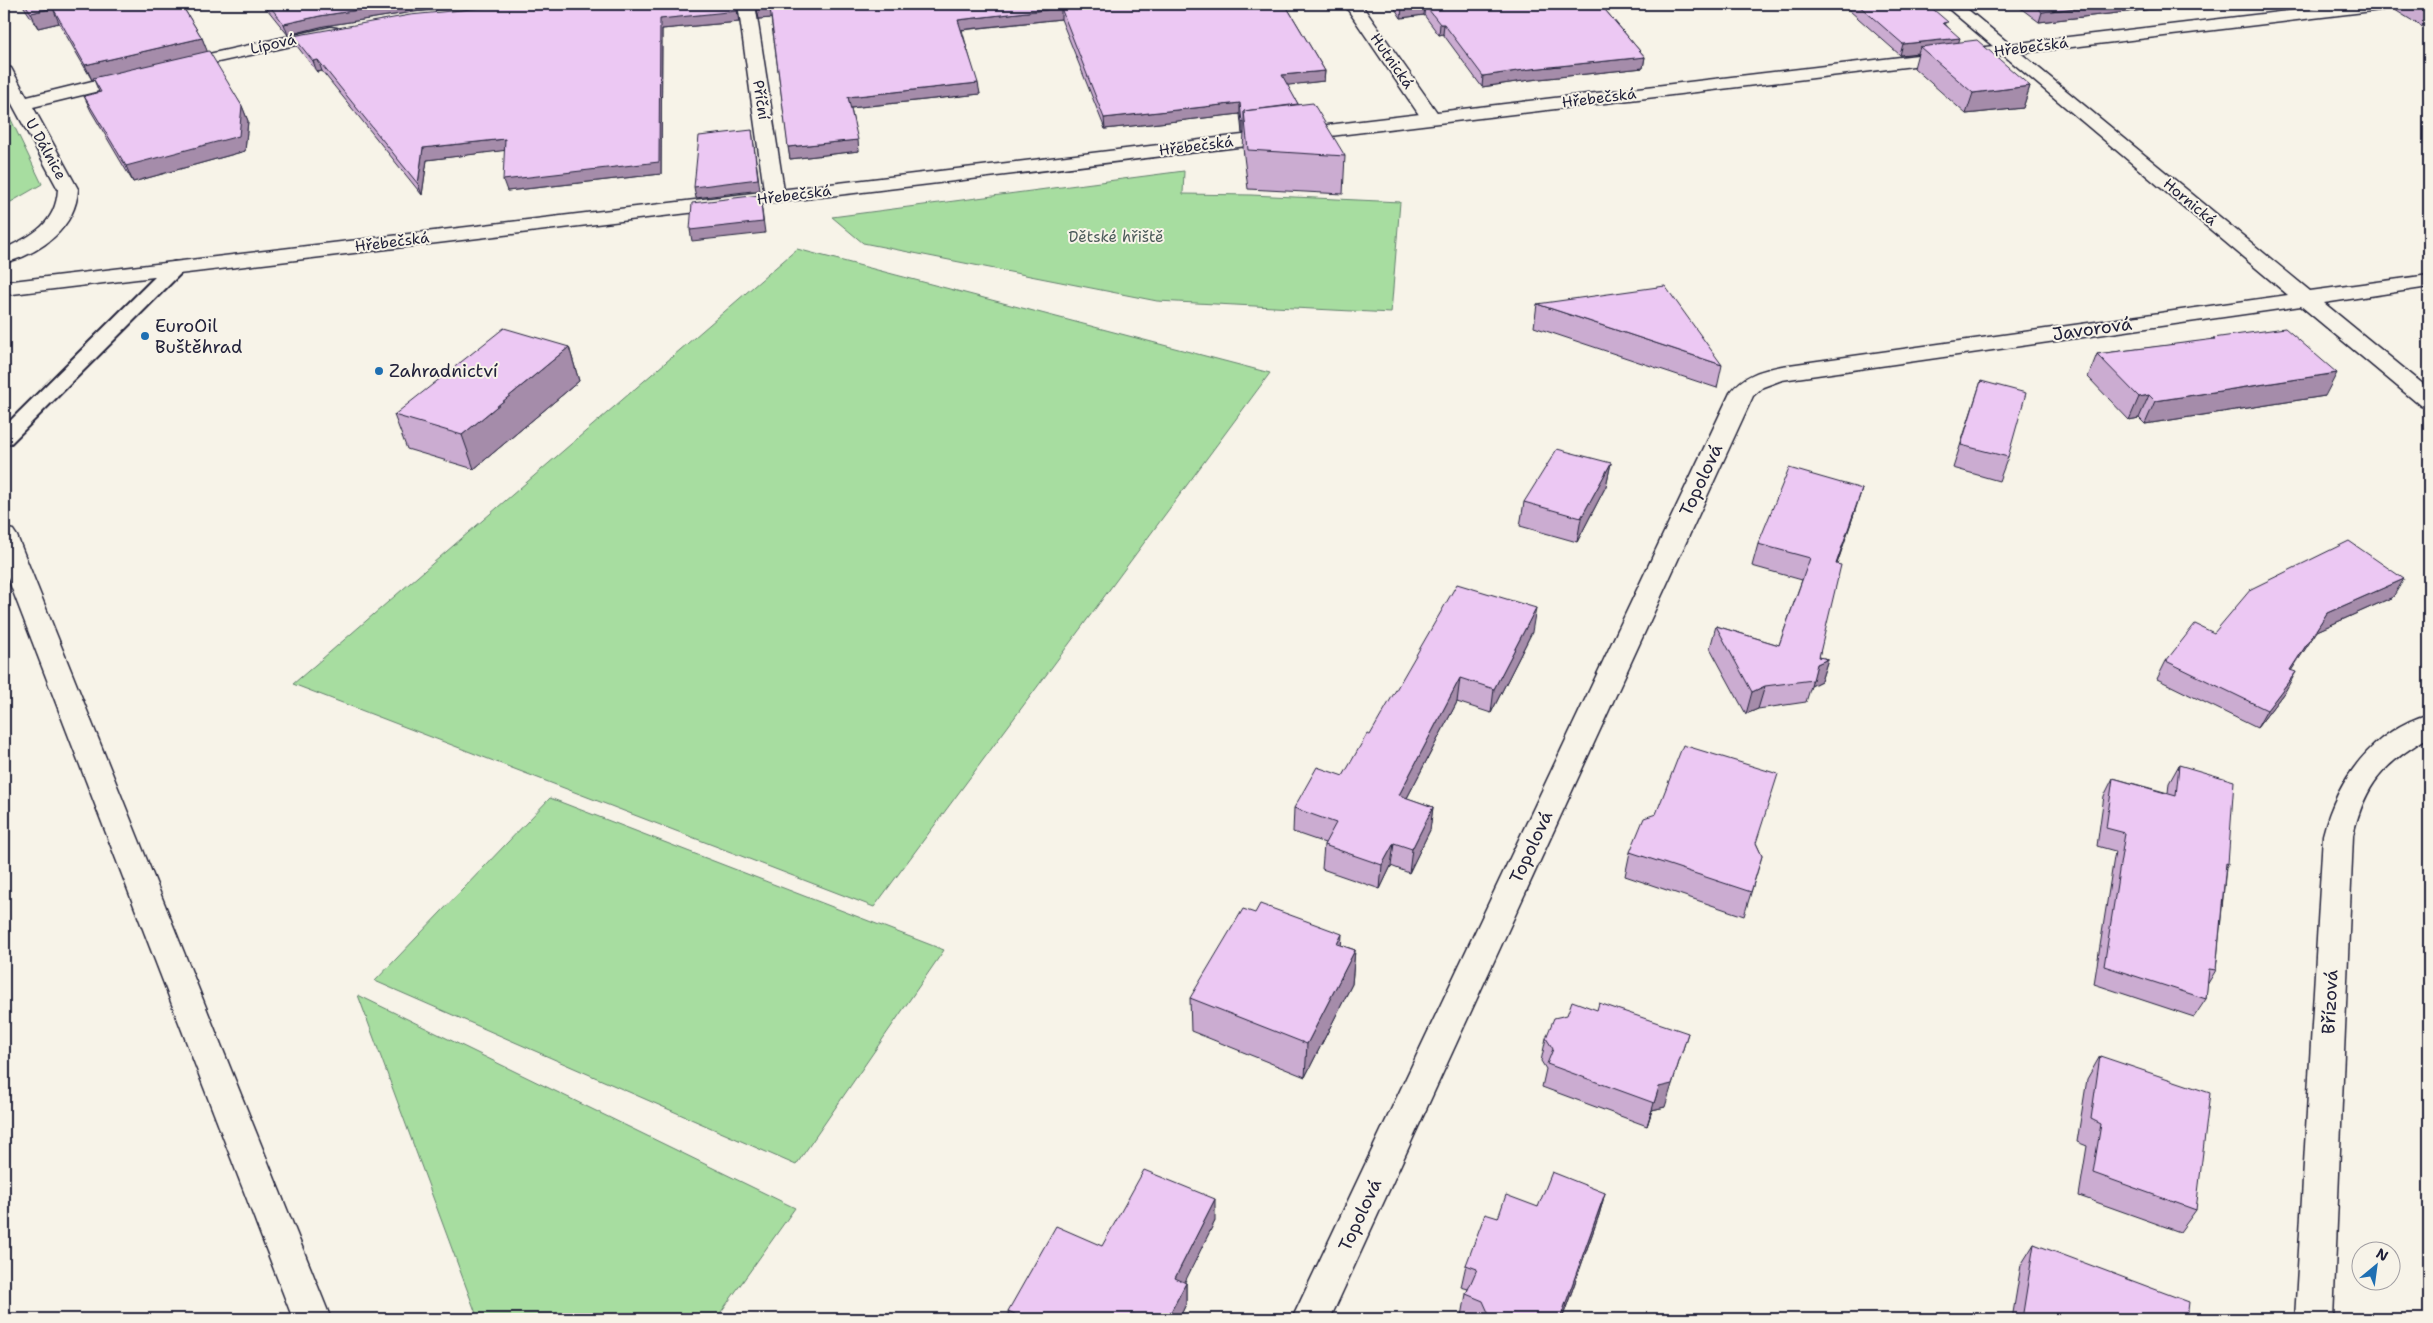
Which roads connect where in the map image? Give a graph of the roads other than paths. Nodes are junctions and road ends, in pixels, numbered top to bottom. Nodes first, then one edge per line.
1 (746, 4) edge
2 (1352, 4) edge
3 (1951, 4) edge
4 (2389, 4) edge
5 (349, 28) edge
6 (2006, 50) junction
7 (4, 72) edge
8 (21, 104) junction
9 (1431, 118) junction
10 (776, 197) junction
11 (4, 257) edge
12 (175, 268) junction
13 (2429, 281) edge
14 (4, 289) edge
15 (2306, 299) junction
16 (1756, 380) joint
17 (2429, 401) edge
18 (4, 439) edge
19 (4, 536) edge
20 (2429, 724) edge
21 (312, 1319) edge
22 (1311, 1319) edge
23 (2314, 1319) edge

1 - 10 street, Příční
2 - 9 street, Hutnická
3 - 6 street, Hornická
4 - 6 street, Hřebečská
5 - 8 street, Lípová
6 - 9 street, Hřebečská
6 - 15 street, Hornická
7 - 8 street, U Dálnice
8 - 11 street, U Dálnice
9 - 10 street, Hřebečská
10 - 12 street, Hřebečská
12 - 14 street, Hřebečská
12 - 18 lane
13 - 15 street, Javorová
15 - 16 street, Javorová
15 - 17 street, Hornická
16 - 22 street, Topolová
19 - 21 street
20 - 23 street, Břízová

